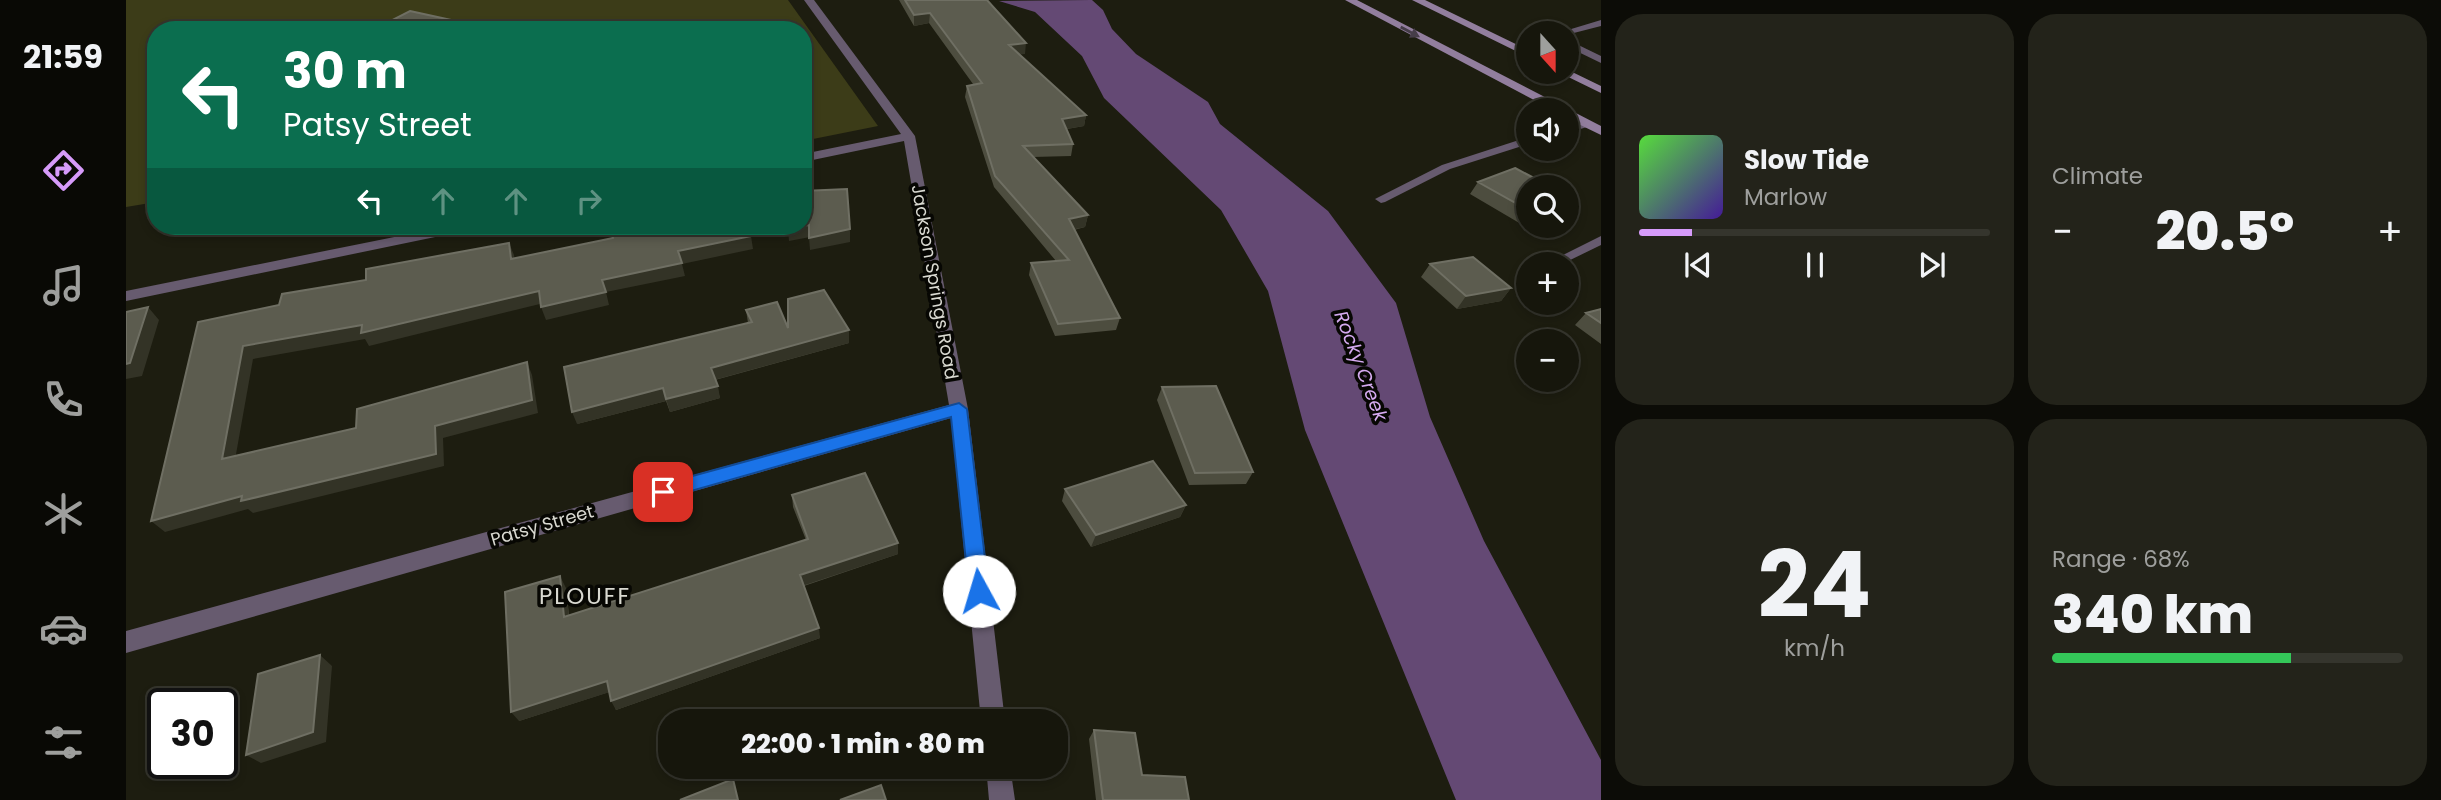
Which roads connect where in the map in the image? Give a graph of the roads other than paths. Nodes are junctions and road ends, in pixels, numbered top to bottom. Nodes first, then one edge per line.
1 (809, 0) edge
2 (1350, 0) edge
3 (1417, 0) edge
4 (1601, 23) edge
5 (1579, 29) edge
6 (1516, 48) edge
7 (1579, 49) edge
8 (1601, 60) edge
9 (1579, 79) edge
10 (1601, 90) edge
11 (1538, 98) edge
12 (1579, 120) edge
13 (1587, 124) junction
14 (1579, 126) edge
15 (1601, 131) edge
16 (909, 136) junction
17 (1516, 144) edge
18 (812, 156) edge
19 (1381, 199) dead end
20 (425, 235) edge
21 (1601, 240) edge
22 (1576, 252) edge
23 (126, 296) edge
24 (959, 409) junction
25 (126, 642) edge
26 (992, 709) edge
27 (1000, 779) edge
28 (1002, 800) edge

1 - 16 street, Jackson Springs Road
2 -> 11 main road
3 - 6 main road
4 - 5 street
7 - 8 street
9 - 10 main road
12 - 13 main road
13 - 14 lane
13 - 15 main road
16 - 18 street
16 - 24 street, Jackson Springs Road
17 - 19 lane
20 - 23 street
21 - 22 lane
24 - 25 street, Patsy Street
24 - 26 street, Jackson Springs Road
27 - 28 street

